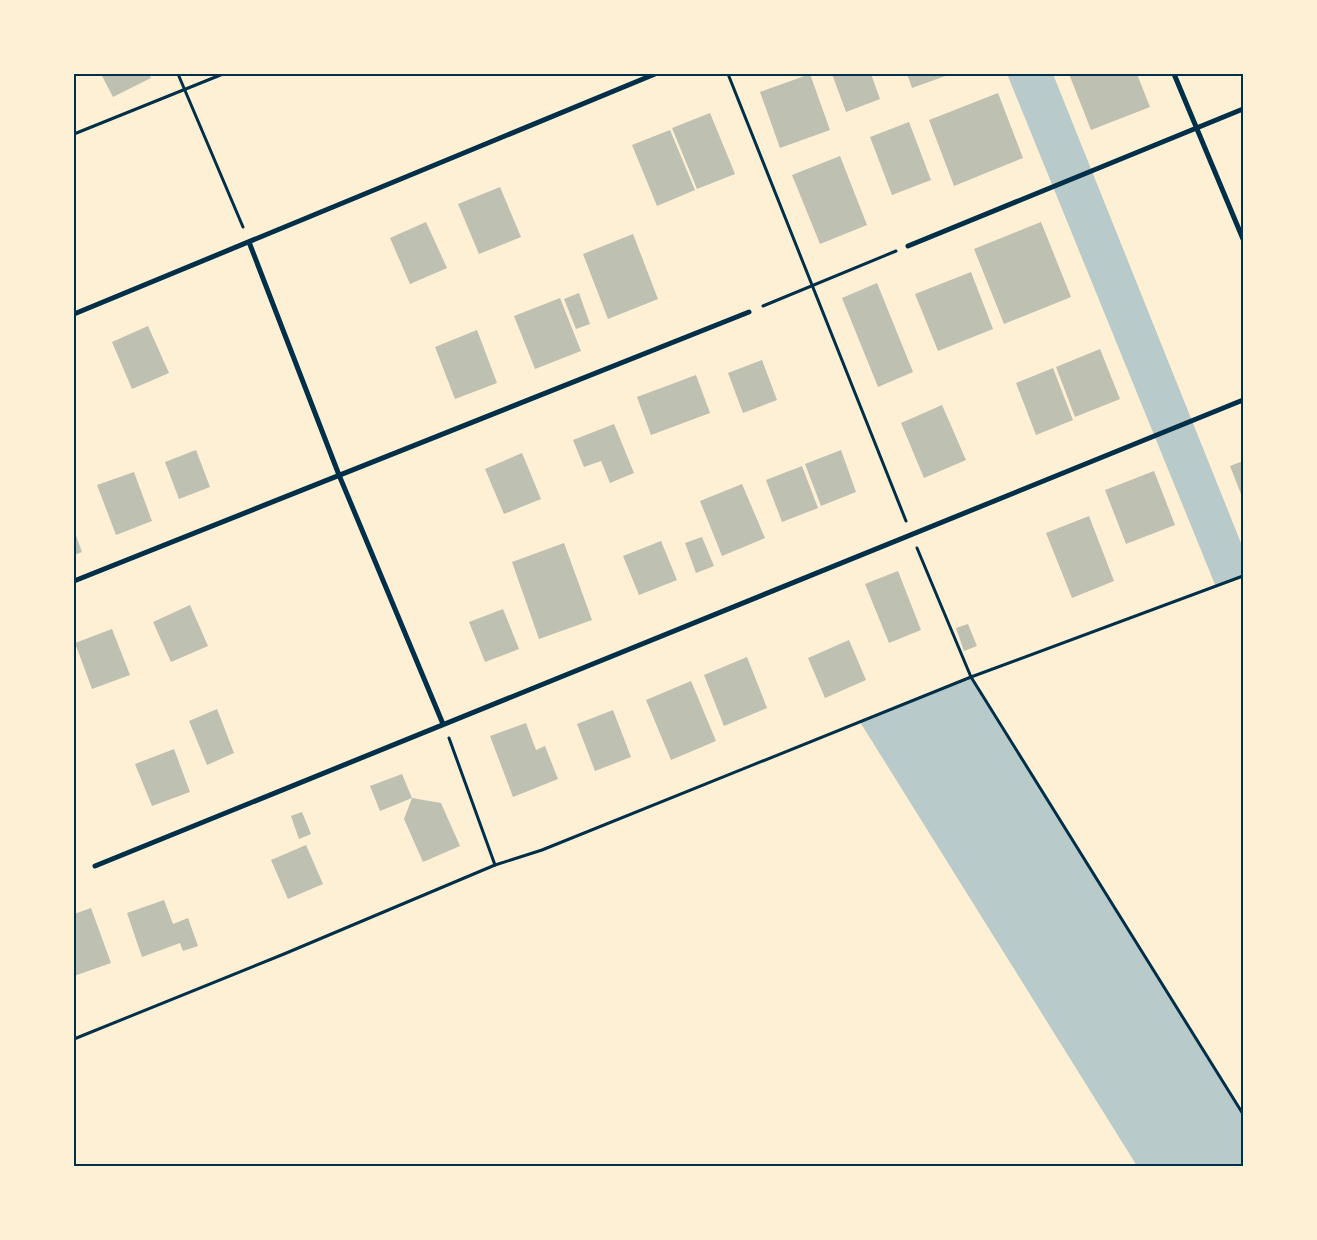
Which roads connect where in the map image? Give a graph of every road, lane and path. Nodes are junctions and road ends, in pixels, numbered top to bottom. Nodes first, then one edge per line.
1 (178, 74) edge
2 (223, 74) edge
3 (655, 74) edge
4 (728, 74) edge
5 (1174, 74) edge
6 (185, 89) junction
7 (1243, 109) edge
8 (1197, 127) junction
9 (74, 134) edge
10 (1243, 238) edge
11 (249, 242) junction
12 (908, 246) joint
13 (813, 286) junction
14 (749, 312) joint
15 (74, 314) edge
16 (1243, 400) edge
17 (339, 475) junction
18 (912, 535) junction
19 (1243, 576) edge
20 (74, 580) edge
21 (971, 677) junction
22 (443, 724) junction
23 (495, 865) junction
24 (95, 866) dead end
25 (74, 1039) edge
26 (1243, 1114) edge

1 - 6 path
2 - 6 path
3 - 11 street
4 - 13 path
5 - 8 street
6 - 9 path
6 - 11 path
7 - 8 street
8 - 10 street
8 - 12 street
11 - 15 street
11 - 17 street
12 - 13 path
13 - 14 path
13 - 18 path
14 - 17 street
16 - 18 street
17 - 20 street
17 - 22 street
18 - 21 path
18 - 22 street
19 - 21 path
21 - 23 path
21 - 26 path
22 - 23 path
22 - 24 street
23 - 25 path

